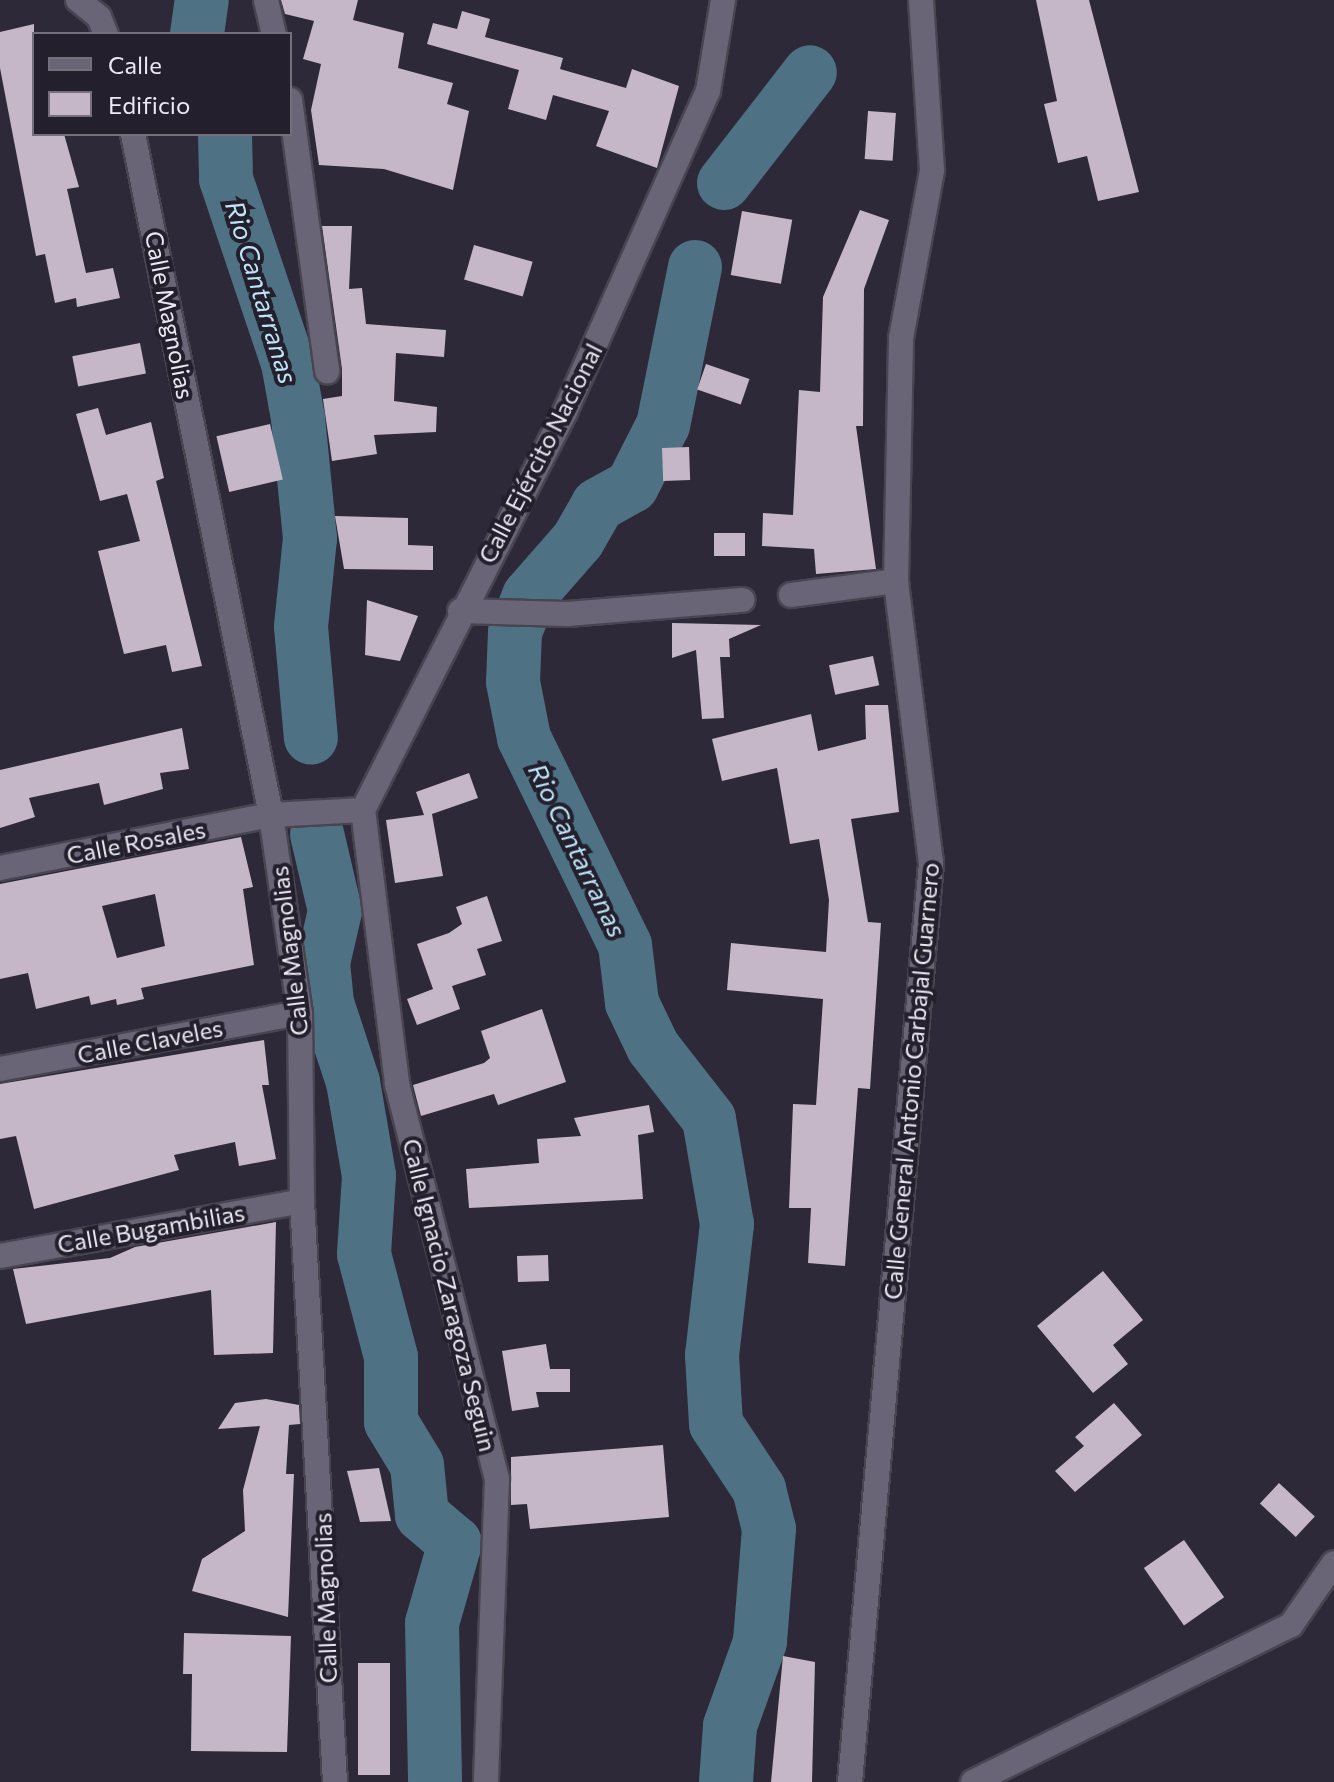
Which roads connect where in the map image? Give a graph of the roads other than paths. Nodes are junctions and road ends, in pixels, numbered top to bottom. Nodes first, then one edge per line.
1 (78, 0) edge
2 (266, 0) edge
3 (723, 0) edge
4 (921, 0) edge
5 (105, 32) edge
6 (274, 32) edge
7 (292, 115) edge
8 (133, 136) edge
9 (327, 371) dead end
10 (896, 581) junction
11 (791, 595) dead end
12 (742, 600) dead end
13 (460, 611) junction
14 (363, 810) junction
15 (271, 815) junction
16 (0, 868) edge
17 (300, 1013) junction
18 (0, 1069) edge
19 (302, 1201) junction
20 (0, 1256) edge
21 (1334, 1563) edge
22 (335, 1782) edge
23 (486, 1782) edge
24 (850, 1782) edge
25 (973, 1782) edge

1 - 5 street
2 - 6 street
3 - 13 street, Calle Ejército Nacional
4 - 10 street, Calle General Antonio Carbajal Guarnero
7 - 9 street
8 - 15 street, Calle Magnolias
10 - 11 street
10 - 24 street, Calle General Antonio Carbajal Guarnero
12 - 13 street
13 - 14 street, Calle Ejército Nacional
14 - 15 street
14 - 23 street, Calle Ignacio Zaragoza Seguin
15 - 16 street, Calle Rosales
15 - 17 street, Calle Magnolias
17 - 18 street, Calle Claveles
17 - 19 street, Calle Magnolias
19 - 20 street, Calle Bugambilias
19 - 22 street, Calle Magnolias
21 - 25 street

